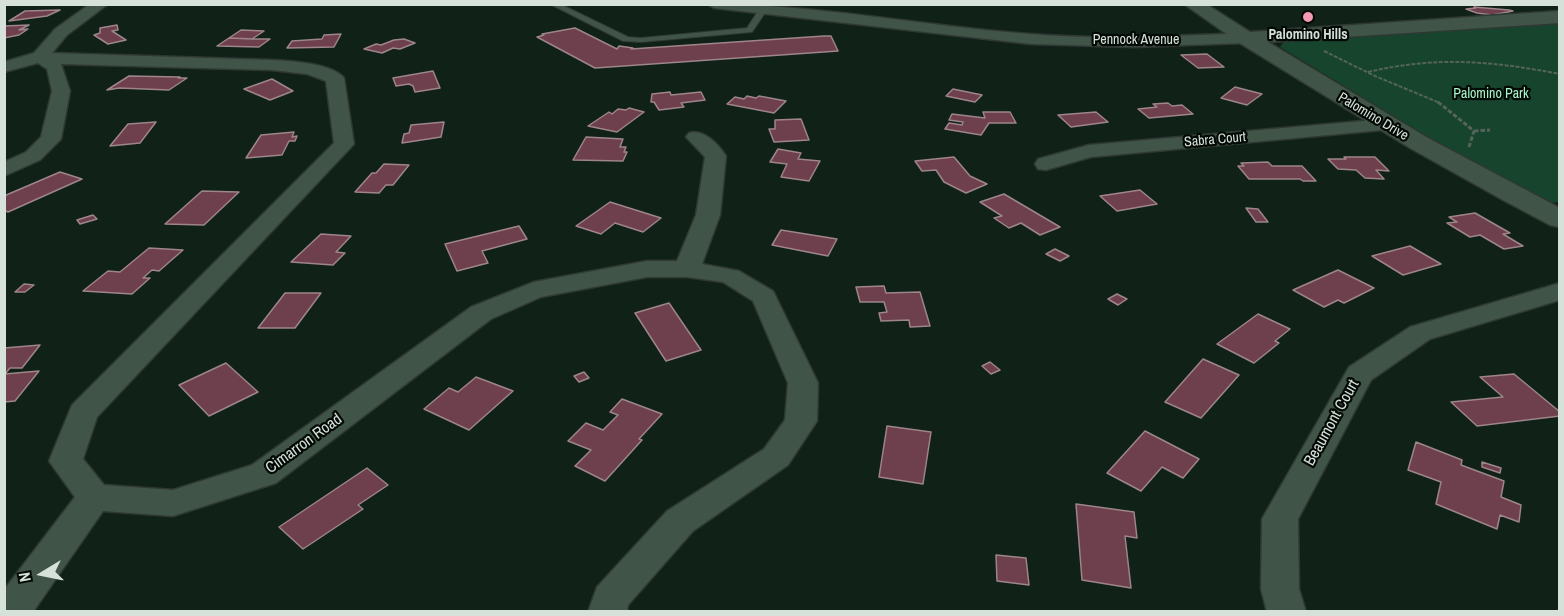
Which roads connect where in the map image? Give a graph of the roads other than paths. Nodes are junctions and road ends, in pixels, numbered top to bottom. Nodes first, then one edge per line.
1 (101, 4) edge
2 (553, 4) edge
3 (714, 4) edge
4 (1193, 4) edge
5 (763, 10) junction
6 (1560, 17) edge
7 (1245, 38) junction
8 (40, 57) junction
9 (4, 67) edge
10 (1386, 125) junction
11 (696, 137) dead end
12 (1046, 164) dead end
13 (4, 170) edge
14 (1554, 212) edge
15 (687, 270) junction
16 (1560, 291) edge
17 (93, 497) junction
18 (11, 612) edge
19 (608, 612) edge
20 (1287, 612) edge

1 - 8 street
2 - 5 lane
3 - 5 street, Pennock Avenue
4 - 7 street, Palomino Drive
5 - 7 street, Pennock Avenue
6 - 7 street, Pennock Avenue
7 - 10 street, Palomino Drive
8 - 9 street
8 - 13 street
8 - 17 street
10 - 12 street, Sabra Court
10 - 14 street, Palomino Drive
11 - 15 street
15 - 17 street, Cimarron Road
15 - 19 street, Cimarron Road
16 - 20 street, Beaumont Court
17 - 18 street

